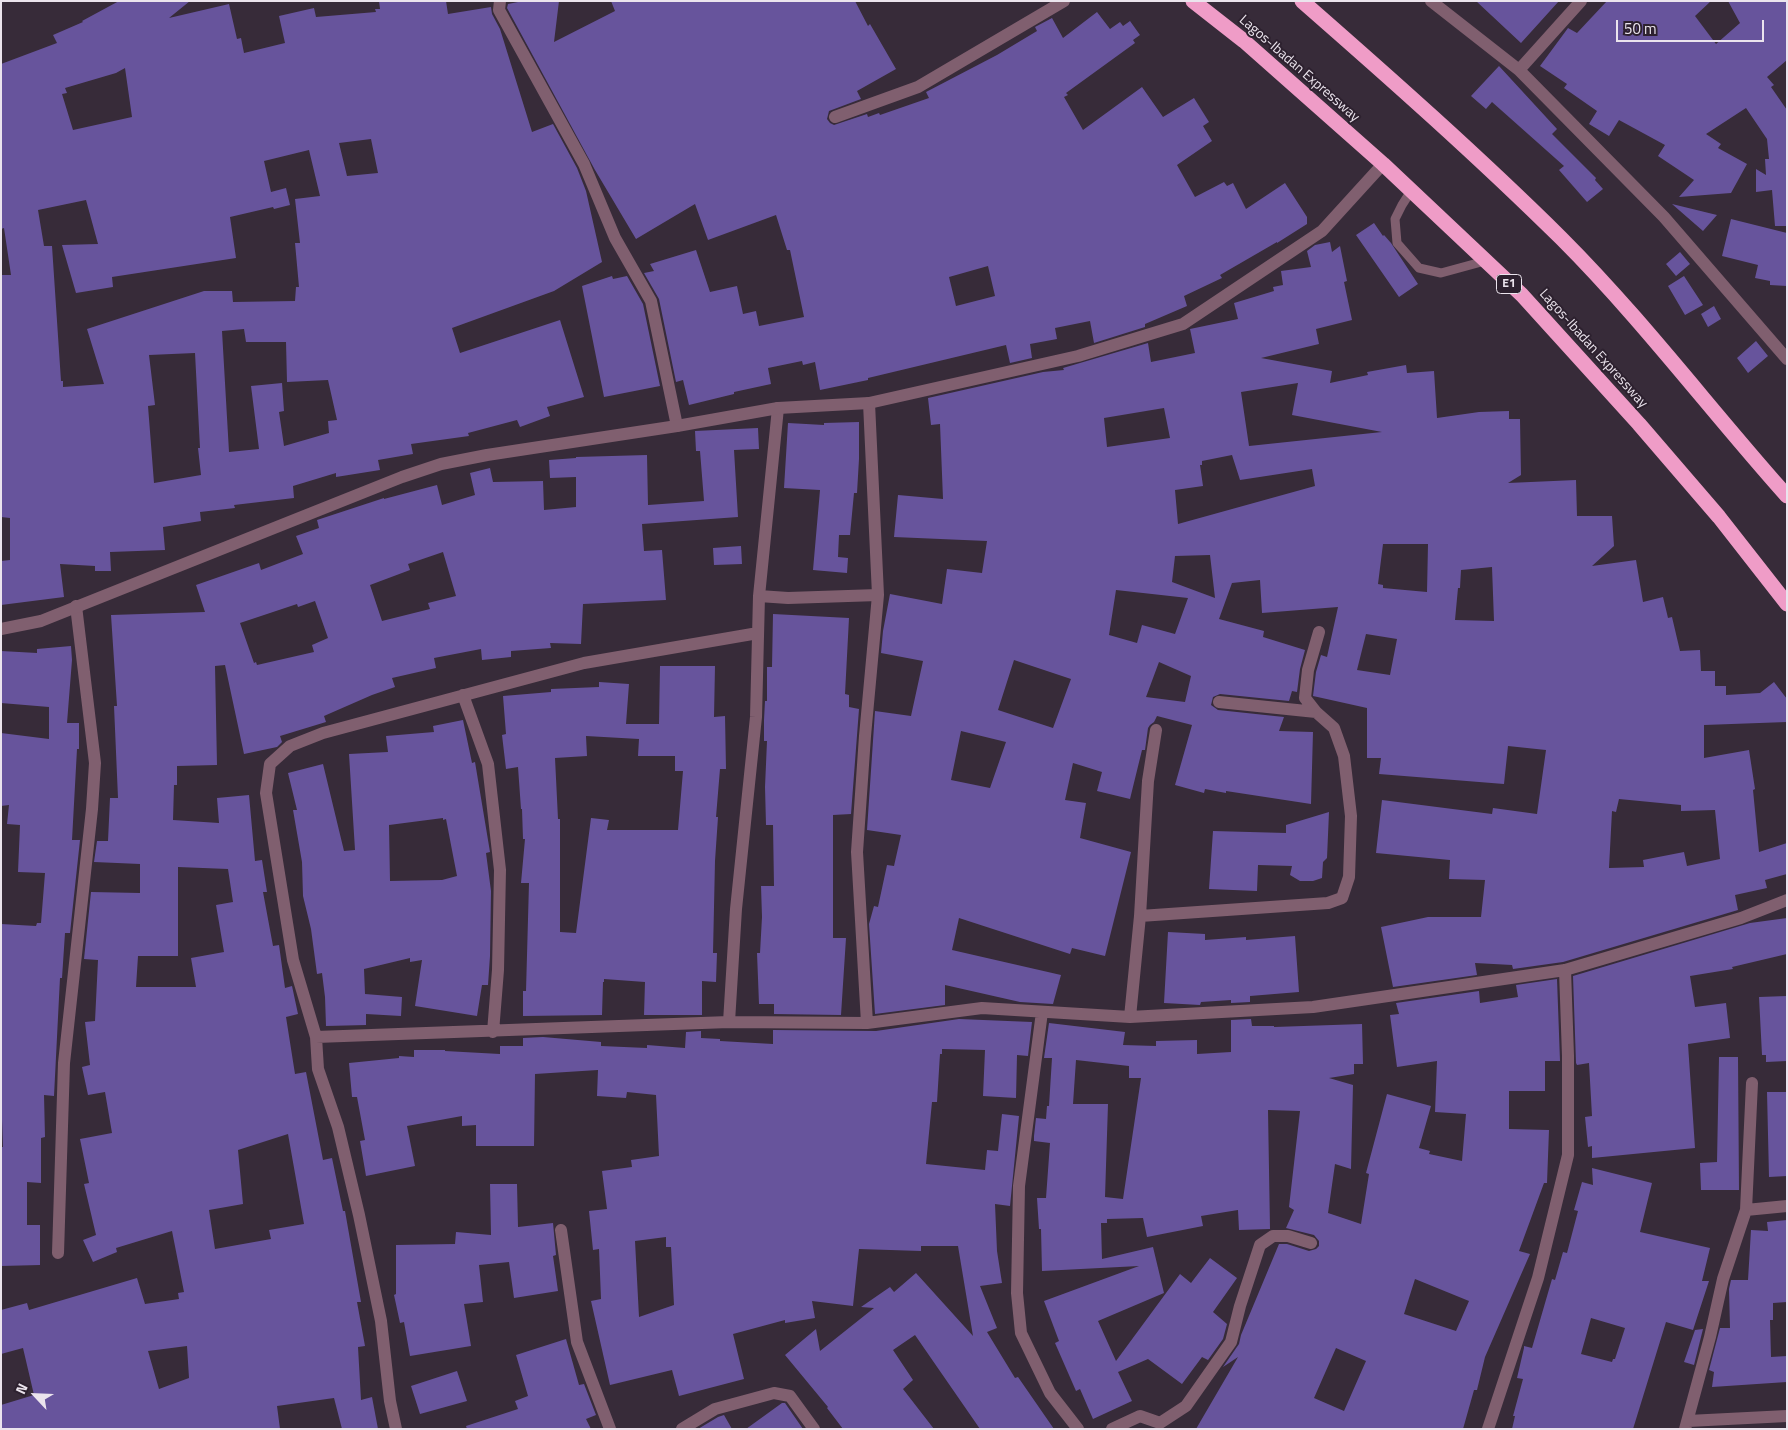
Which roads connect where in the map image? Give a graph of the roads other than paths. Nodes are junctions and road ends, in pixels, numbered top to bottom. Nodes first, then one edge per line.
1 (500, 1) edge
2 (1064, 1) edge
3 (1193, 1) edge
4 (1302, 1) edge
5 (1431, 1) edge
6 (1581, 1) edge
7 (1519, 70) junction
8 (834, 117) dead end
9 (1383, 164) junction
10 (1411, 191) junction
11 (1485, 260) junction
12 (1787, 359) edge
13 (869, 403) junction
14 (778, 408) junction
15 (677, 426) junction
16 (1784, 489) edge
17 (878, 595) junction
18 (759, 596) junction
19 (1787, 604) edge
20 (76, 606) junction
21 (1, 629) edge
22 (1319, 632) dead end
23 (758, 633) junction
24 (464, 695) junction
25 (1219, 702) dead end
26 (1316, 712) junction
27 (1156, 730) dead end
28 (1787, 900) edge
29 (1140, 916) junction
30 (1565, 970) junction
31 (1042, 1012) junction
32 (1130, 1017) junction
33 (729, 1022) junction
34 (867, 1023) junction
35 (493, 1032) junction
36 (316, 1037) junction
37 (1752, 1083) dead end
38 (1787, 1206) edge
39 (1746, 1210) junction
40 (562, 1230) dead end
41 (1311, 1243) dead end
42 (58, 1253) dead end
43 (1787, 1416) edge
44 (1687, 1425) edge
45 (396, 1429) edge
46 (610, 1429) edge
47 (682, 1429) edge
48 (814, 1429) edge
49 (1078, 1429) edge
50 (1112, 1429) edge
51 (1488, 1429) edge

1 - 15 street
2 - 8 street
3 - 9 highway, Lagos-Ibadan Expressway / E1
4 - 16 highway
5 - 7 street
6 - 7 street
7 - 12 street
9 - 10 highway, Lagos-Ibadan Expressway / E1
9 - 13 street
10 - 11 highway, Lagos-Ibadan Expressway / E1
10 - 11 lane
11 - 19 highway, Lagos-Ibadan Expressway / E1
13 - 14 street
13 - 17 street
14 - 15 street
14 - 18 street
15 - 20 street
17 - 18 street
17 - 34 street
18 - 23 street
20 - 21 street
20 - 42 street
22 - 26 street
23 - 24 street
23 - 33 street
24 - 35 street
24 - 36 street
25 - 26 street
26 - 29 street
27 - 29 street
28 - 30 street
29 - 32 street
30 - 32 street
30 - 51 street
31 - 32 street
31 - 34 street
31 - 49 street
33 - 34 street
33 - 35 street
35 - 36 street
36 - 45 street
37 - 39 street
38 - 39 street
39 - 44 street
40 - 46 street
41 - 50 street
43 - 44 street
47 - 48 street

